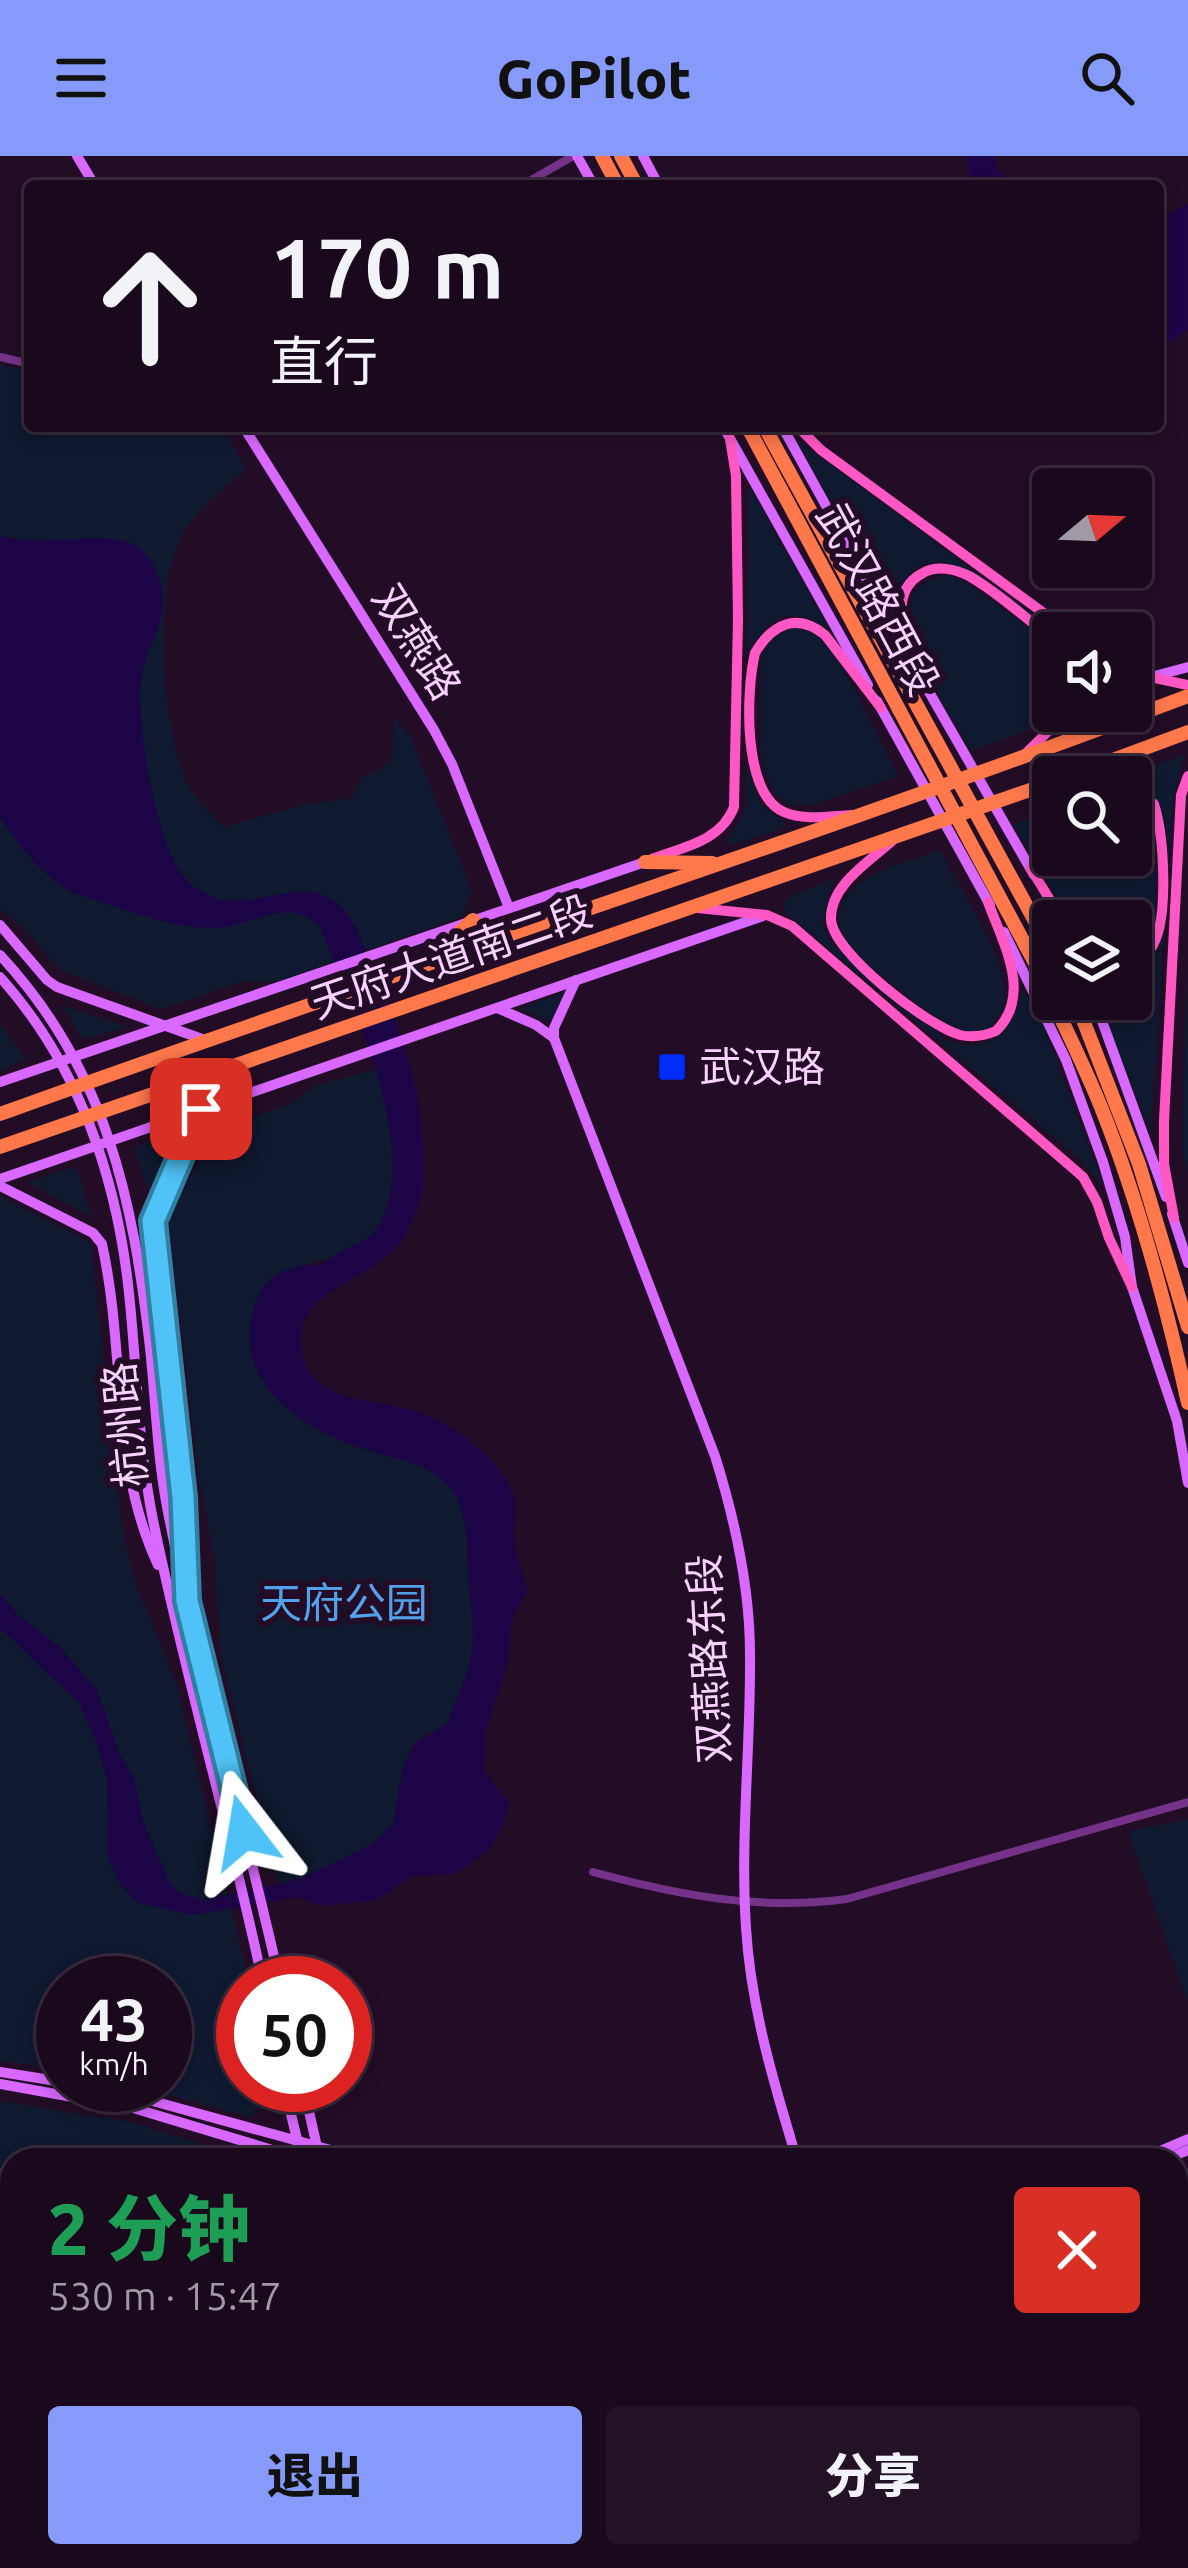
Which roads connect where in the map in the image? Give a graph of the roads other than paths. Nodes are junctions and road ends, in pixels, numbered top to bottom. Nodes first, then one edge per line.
1 (575, 156) edge
2 (532, 180) edge
3 (246, 432) edge
4 (726, 432) edge
5 (750, 432) edge
6 (767, 432) edge
7 (785, 432) edge
8 (803, 432) edge
9 (730, 440) junction
10 (1042, 612) edge
11 (1032, 623) edge
12 (1188, 667) edge
13 (1152, 677) edge
14 (1152, 679) edge
15 (925, 685) junction
16 (1188, 685) edge
17 (1188, 696) edge
18 (881, 708) junction
19 (1047, 732) edge
20 (1188, 732) edge
21 (1123, 756) edge
22 (1018, 760) junction
23 (1188, 776) edge
24 (1032, 791) edge
25 (1152, 803) edge
26 (866, 814) junction
27 (893, 840) junction
28 (645, 862) junction
29 (723, 863) junction
30 (1048, 900) edge
31 (988, 902) junction
32 (508, 908) junction
33 (697, 908) junction
34 (766, 915) junction
35 (1032, 916) edge
36 (473, 920) junction
37 (0, 926) edge
38 (1152, 943) edge
39 (0, 955) edge
40 (420, 967) junction
41 (0, 977) edge
42 (577, 980) junction
43 (497, 1007) junction
44 (1083, 1020) edge
45 (1102, 1020) edge
46 (164, 1026) junction
47 (554, 1038) junction
48 (205, 1040) junction
49 (218, 1072) junction
50 (0, 1082) edge
51 (201, 1109) junction
52 (0, 1114) edge
53 (0, 1147) edge
54 (0, 1182) edge
55 (1174, 1218) junction
56 (1188, 1263) edge
57 (1132, 1287) junction
58 (1188, 1327) edge
59 (1188, 1403) edge
60 (1188, 1483) edge
61 (168, 1587) junction
62 (187, 1601) junction
63 (1188, 1802) edge
64 (593, 1872) dead end
65 (745, 1902) junction
66 (257, 1956) edge
67 (274, 1956) edge
68 (0, 2072) edge
69 (36, 2078) edge
70 (0, 2084) edge
71 (186, 2112) edge
72 (290, 2112) edge
73 (309, 2112) edge
74 (296, 2139) junction
75 (264, 2148) edge
76 (299, 2148) edge
77 (310, 2148) edge
78 (317, 2148) edge
79 (794, 2148) edge

1 - 2 street
3 - 32 main road, 双燕路
4 - 9 main road
5 - 59 highway, 武汉路西段
6 - 35 highway, 武汉路西段
7 - 15 main road
8 - 10 main road
9 - 18 main road
9 - 28 main road
11 - 15 main road
12 - 13 main road
14 - 16 main road
15 - 30 main road
17 - 22 highway, 天府大道南二段
18 - 26 main road
18 - 31 main road
19 - 22 main road
20 - 21 highway
22 - 26 highway, 天府大道南二段
23 - 55 main road
24 - 27 highway, 天府大道南二段
25 - 38 main road
26 - 29 highway, 天府大道南二段
27 - 31 main road
27 - 33 highway, 天府大道南二段
28 - 29 highway
28 - 32 main road
29 - 40 highway, 天府大道南二段
31 - 57 main road
32 - 36 main road
33 - 34 main road
33 - 49 highway, 天府大道南二段
34 - 42 main road
34 - 57 main road
36 - 40 highway
36 - 46 main road
37 - 46 main road
39 - 62 main road, 杭州路
40 - 48 highway, 天府大道南二段
41 - 61 main road, 杭州路
42 - 43 main road
42 - 47 main road
43 - 47 main road
43 - 51 main road
44 - 58 highway
45 - 55 main road
46 - 48 main road
46 - 50 main road
47 - 65 main road, 双燕路东段
48 - 52 highway, 天府大道南二段
49 - 51 main road
49 - 53 highway, 天府大道南二段
51 - 54 main road
51 - 62 main road
54 - 61 main road
55 - 56 main road
57 - 60 main road
61 - 66 main road, 杭州路
62 - 67 main road, 杭州路
63 - 65 street
64 - 65 street
65 - 79 main road, 双燕路东段
68 - 69 main road
70 - 75 main road
71 - 74 main road
72 - 74 main road
73 - 78 main road
74 - 76 main road
74 - 77 main road

